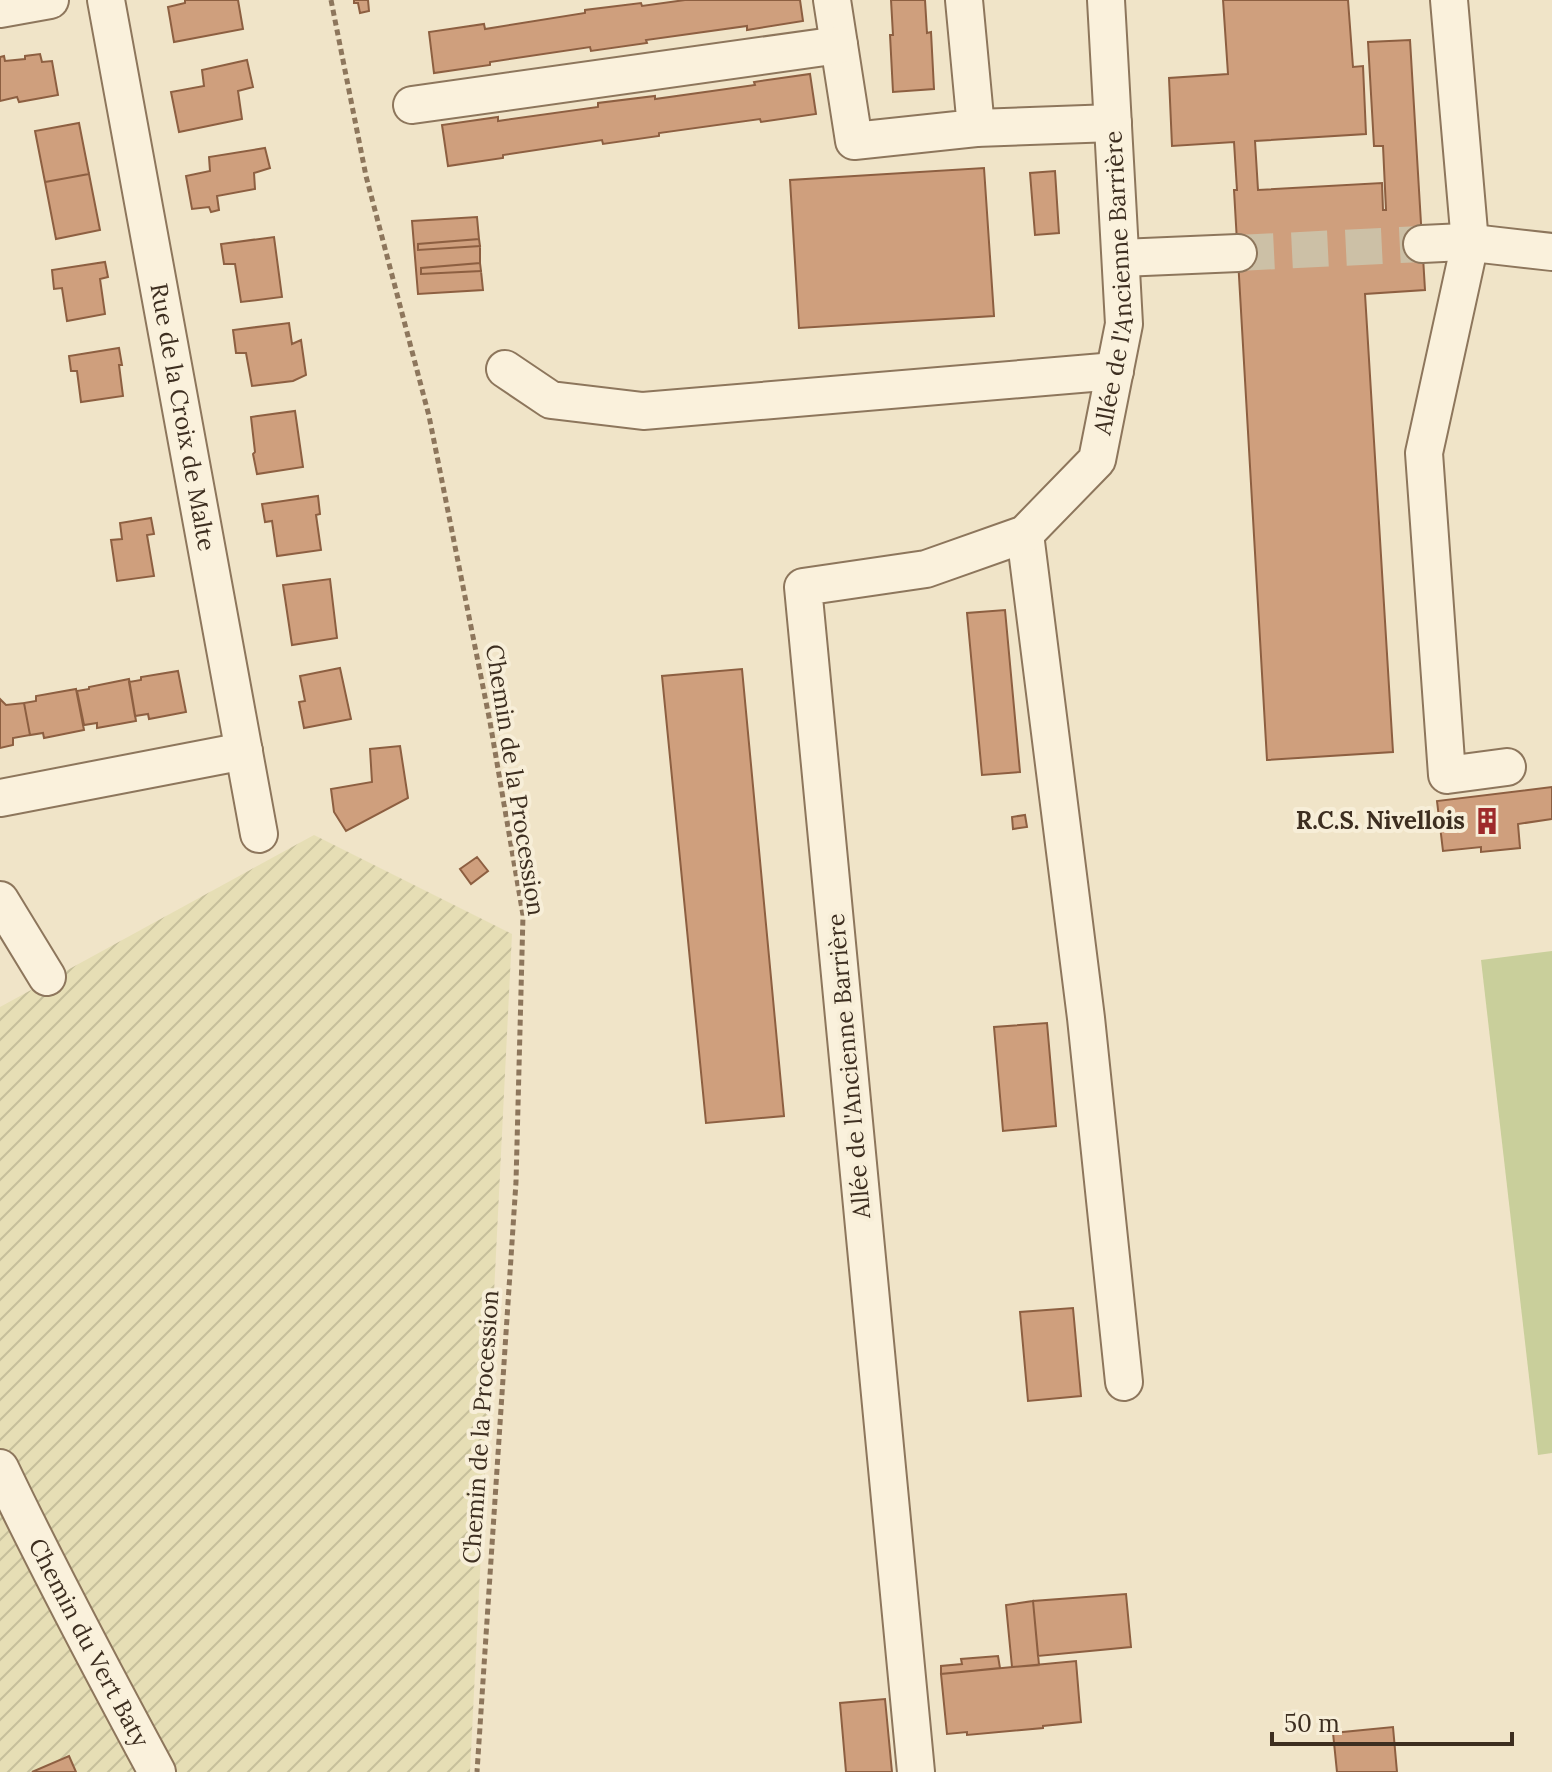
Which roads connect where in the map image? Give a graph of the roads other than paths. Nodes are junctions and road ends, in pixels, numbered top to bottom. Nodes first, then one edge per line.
1 (50, 0) edge
2 (106, 0) edge
3 (832, 0) edge
4 (964, 0) edge
5 (1106, 0) edge
6 (1449, 0) edge
7 (0, 9) edge
8 (839, 45) junction
9 (412, 105) dead end
10 (1113, 123) junction
11 (976, 128) junction
12 (1470, 243) junction
13 (1422, 244) tunnel mouth
14 (1552, 252) edge
15 (1238, 253) tunnel mouth
16 (1121, 258) junction
17 (505, 369) dead end
18 (1115, 371) junction
19 (1025, 534) junction
20 (244, 751) junction
21 (1507, 767) dead end
22 (0, 798) edge
23 (259, 834) dead end
24 (0, 900) edge
25 (47, 977) dead end
26 (1124, 1382) dead end
27 (0, 1468) edge
28 (157, 1772) edge
29 (916, 1772) edge

1 - 7 street
2 - 20 street, Rue de la Croix de Malte
3 - 8 street
4 - 11 street
5 - 10 street, Allée de l'Ancienne Barrière
6 - 12 street
8 - 9 street
8 - 11 street
10 - 11 street
10 - 16 street, Allée de l'Ancienne Barrière
12 - 13 street
12 - 14 street
12 - 21 street
15 - 16 street
16 - 18 street, Allée de l'Ancienne Barrière
17 - 18 street
18 - 19 street, Allée de l'Ancienne Barrière
19 - 26 street
19 - 29 street, Allée de l'Ancienne Barrière
20 - 22 street
20 - 23 street, Rue de la Croix de Malte
24 - 25 street
27 - 28 street, Chemin du Vert Baty

